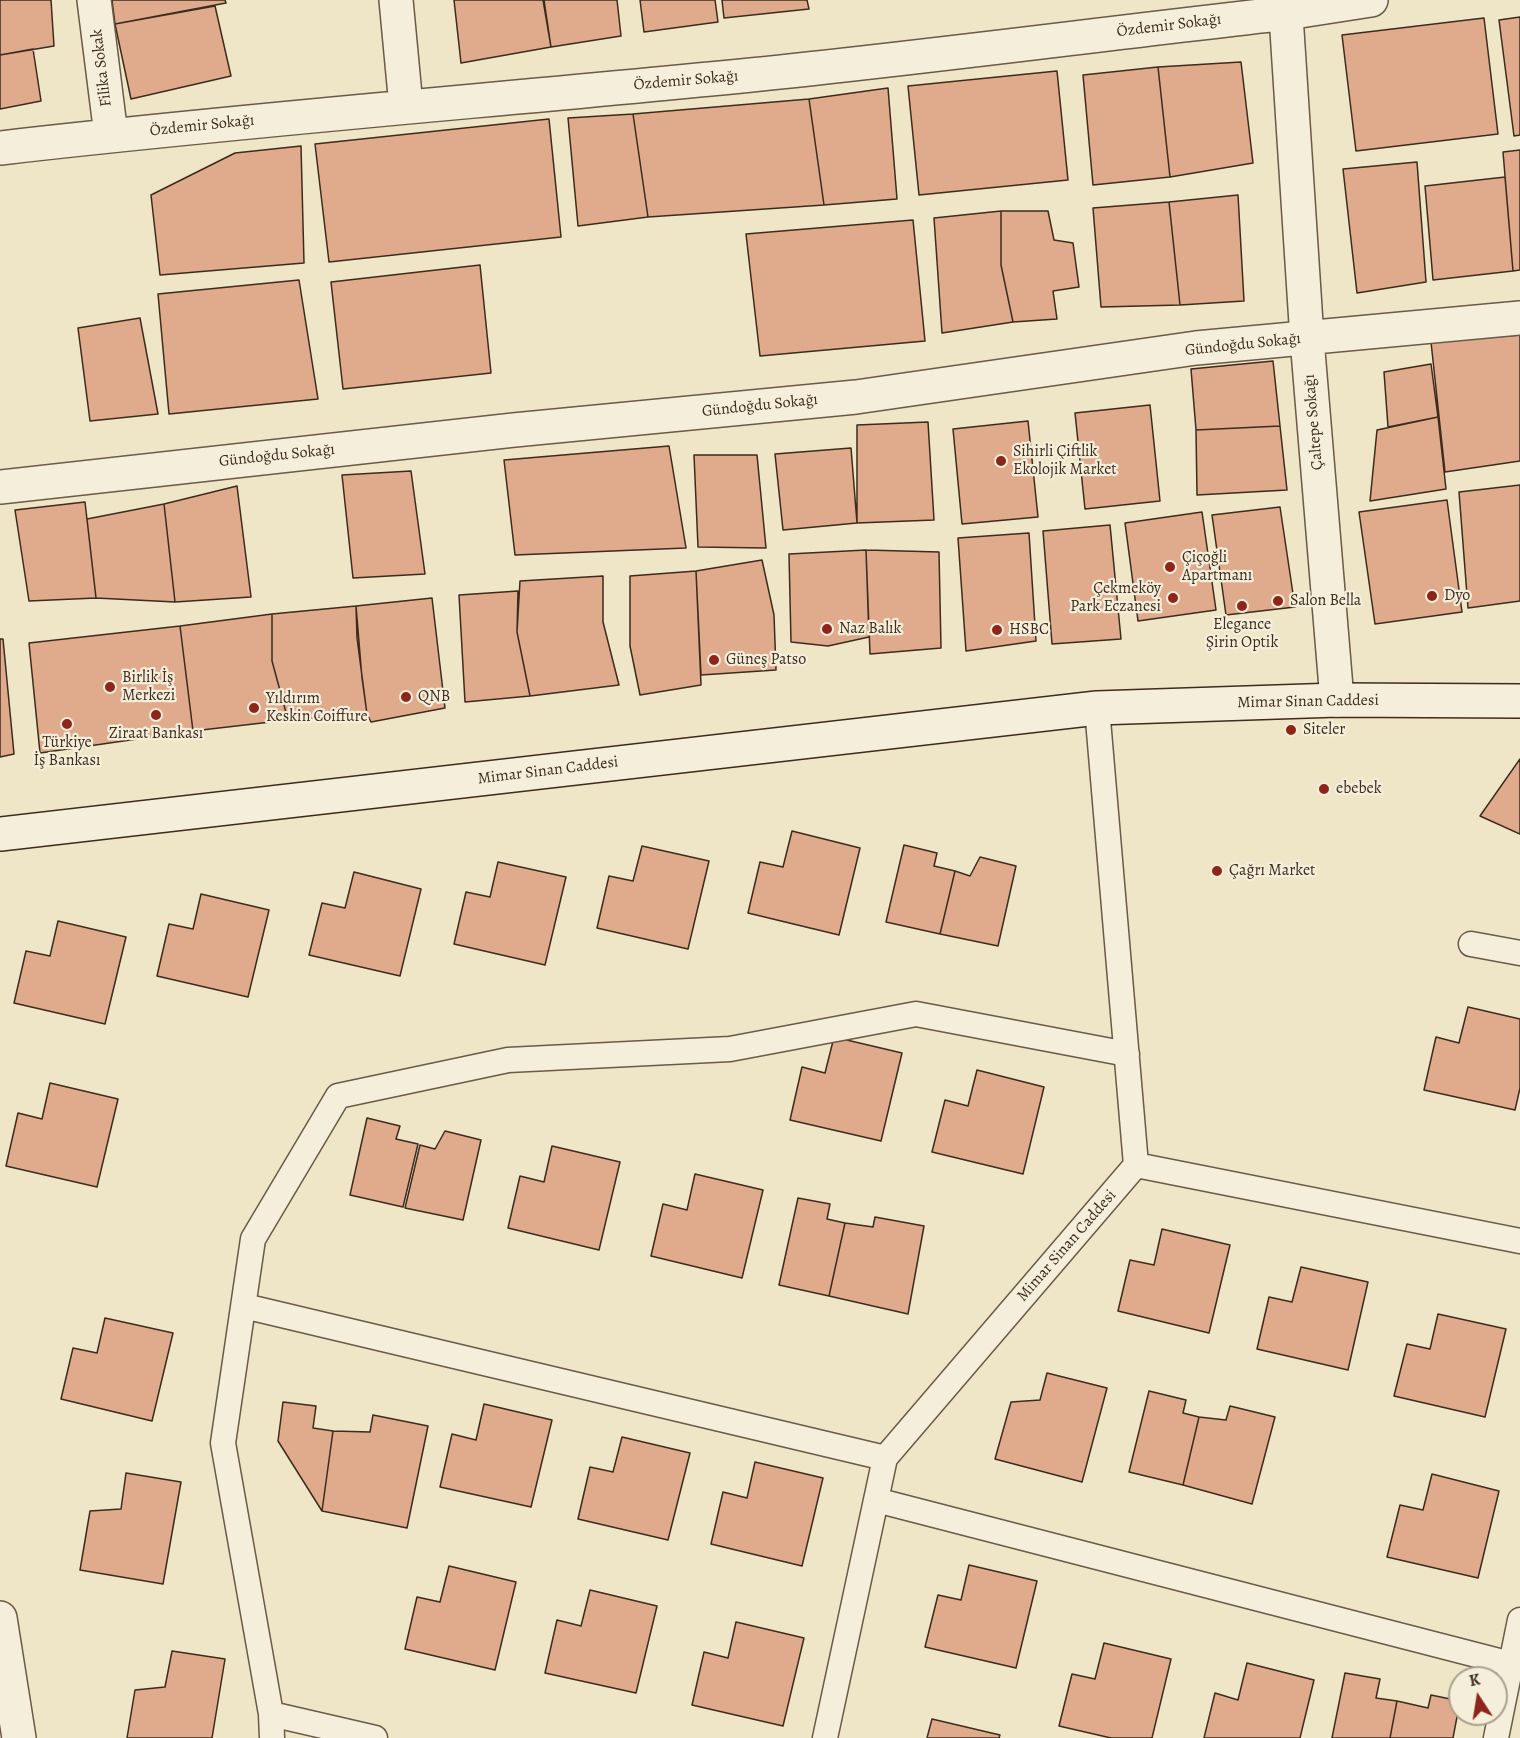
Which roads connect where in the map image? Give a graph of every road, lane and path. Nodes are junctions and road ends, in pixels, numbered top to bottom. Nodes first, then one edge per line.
1 (94, 0) edge
2 (396, 0) edge
3 (1371, 0) edge
4 (1286, 6) edge
5 (406, 106) junction
6 (111, 135) junction
7 (0, 148) edge
8 (1520, 318) edge
9 (1307, 339) junction
10 (0, 487) edge
11 (1337, 700) junction
12 (1520, 701) edge
13 (1097, 708) junction
14 (0, 834) edge
15 (1471, 944) dead end
16 (1520, 953) edge
17 (1127, 1054) junction
18 (1136, 1165) junction
19 (1520, 1241) edge
20 (244, 1306) junction
21 (885, 1458) junction
22 (876, 1500) junction
23 (0, 1618) edge
24 (1520, 1620) edge
25 (1511, 1664) junction
26 (271, 1714) junction
27 (19, 1738) edge
28 (272, 1738) edge
29 (375, 1738) edge
30 (825, 1738) edge
31 (1496, 1738) edge

1 - 6 street, Filika Sokak
2 - 5 street
3 - 4 street, Özdemir Sokağı
4 - 5 street, Özdemir Sokağı
4 - 9 street, Çaltepe Sokağı
5 - 6 street, Özdemir Sokağı
6 - 7 street, Özdemir Sokağı
8 - 9 street, Gündoğdu Sokağı
9 - 10 street, Gündoğdu Sokağı
9 - 11 street, Çaltepe Sokağı
11 - 12 street, Mimar Sinan Caddesi
11 - 13 street, Mimar Sinan Caddesi
13 - 14 street, Mimar Sinan Caddesi
13 - 17 lane
15 - 16 lane
17 - 18 lane
17 - 20 lane
18 - 19 lane
18 - 21 lane, Mimar Sinan Caddesi
20 - 21 lane
20 - 26 lane
21 - 22 lane, Mimar Sinan Caddesi
22 - 25 lane
22 - 30 lane, Mimar Sinan Caddesi
23 - 27 street
24 - 25 lane
25 - 31 lane
26 - 28 lane
26 - 29 lane

